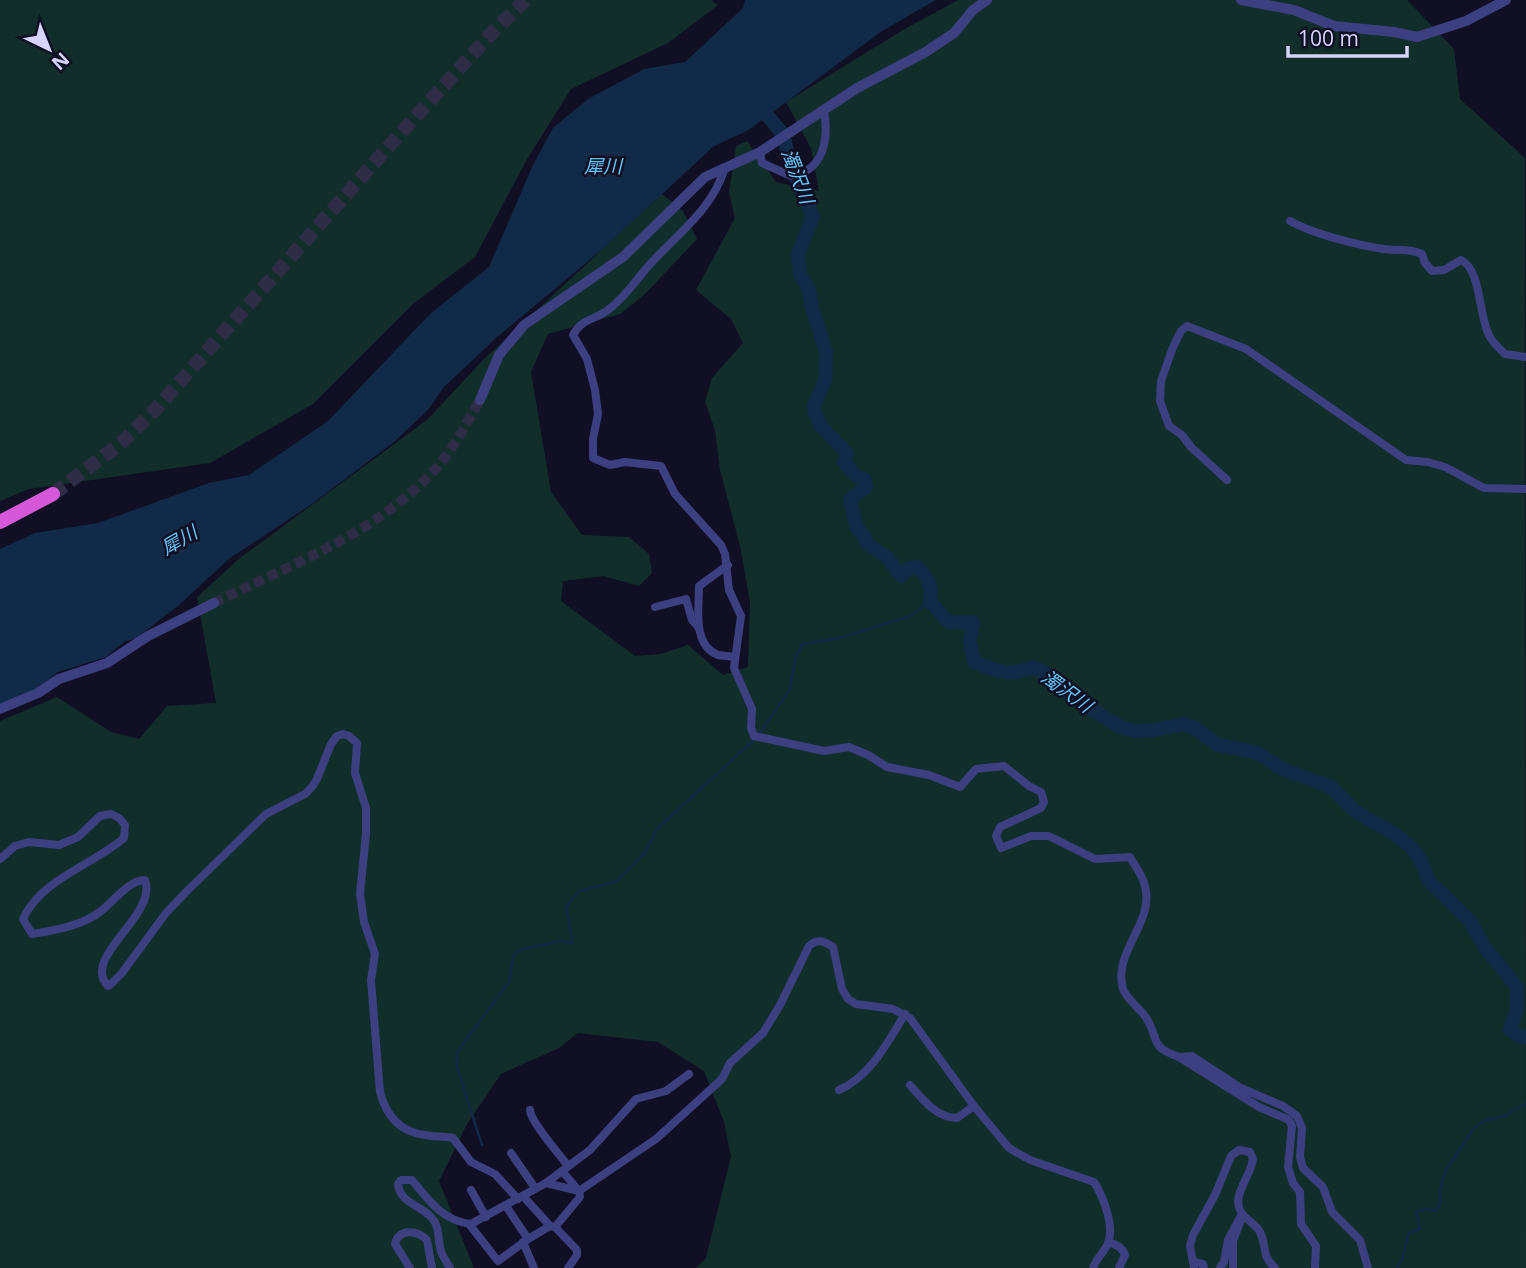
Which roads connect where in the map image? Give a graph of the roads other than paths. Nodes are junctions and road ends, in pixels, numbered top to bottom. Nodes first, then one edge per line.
1 (987, 0) edge
2 (1241, 0) edge
3 (1506, 0) edge
4 (824, 111) junction
5 (760, 152) junction
6 (724, 168) junction
7 (1290, 221) dead end
8 (1526, 357) edge
9 (480, 400) tunnel mouth
10 (1227, 480) dead end
11 (1526, 489) edge
12 (53, 494) tunnel mouth
13 (0, 522) edge
14 (728, 565) junction
15 (214, 603) tunnel mouth
16 (655, 607) dead end
17 (698, 627) junction
18 (735, 657) junction
19 (0, 709) edge
20 (0, 859) edge
21 (905, 1014) junction
22 (1179, 1057) junction
23 (689, 1074) dead end
24 (909, 1085) dead end
25 (839, 1090) dead end
26 (974, 1106) junction
27 (530, 1110) dead end
28 (511, 1153) dead end
29 (565, 1168) junction
30 (546, 1183) junction
31 (535, 1188) junction
32 (471, 1190) dead end
33 (579, 1191) junction
34 (521, 1197) junction
35 (506, 1206) junction
36 (1242, 1214) junction
37 (486, 1217) junction
38 (469, 1224) junction
39 (553, 1226) junction
40 (526, 1240) junction
41 (1109, 1242) junction
42 (1194, 1265) edge
43 (410, 1268) edge
44 (432, 1268) edge
45 (450, 1268) edge
46 (534, 1268) edge
47 (568, 1268) edge
48 (1093, 1268) edge
49 (1119, 1268) edge
50 (1204, 1268) edge
51 (1220, 1268) edge
52 (1233, 1268) edge
53 (1275, 1268) edge
54 (1315, 1268) edge
55 (1368, 1268) edge

1 - 4 street
2 - 3 street
4 - 5 street
4 - 5 street
5 - 6 street
6 - 9 street
6 - 14 street
7 - 8 street
10 - 11 street
12 - 13 highway
14 - 17 street
14 - 18 street
15 - 19 street
16 - 17 street
17 - 18 street
18 - 22 street
20 - 34 street
21 - 25 street
21 - 26 street
21 - 33 street
22 - 54 street
22 - 55 street
23 - 29 street
24 - 26 street
26 - 41 street
27 - 29 street
28 - 31 street
29 - 30 street
29 - 33 street
30 - 31 street
30 - 33 street
31 - 34 street
32 - 37 street
33 - 39 street
34 - 35 street
34 - 39 street
35 - 37 street
35 - 40 street
36 - 42 street
36 - 51 street
36 - 52 street
36 - 53 street
37 - 38 street
38 - 40 street
38 - 45 street
39 - 40 street
39 - 47 street
40 - 46 street
41 - 48 street
41 - 49 street
42 - 50 street
43 - 44 street

